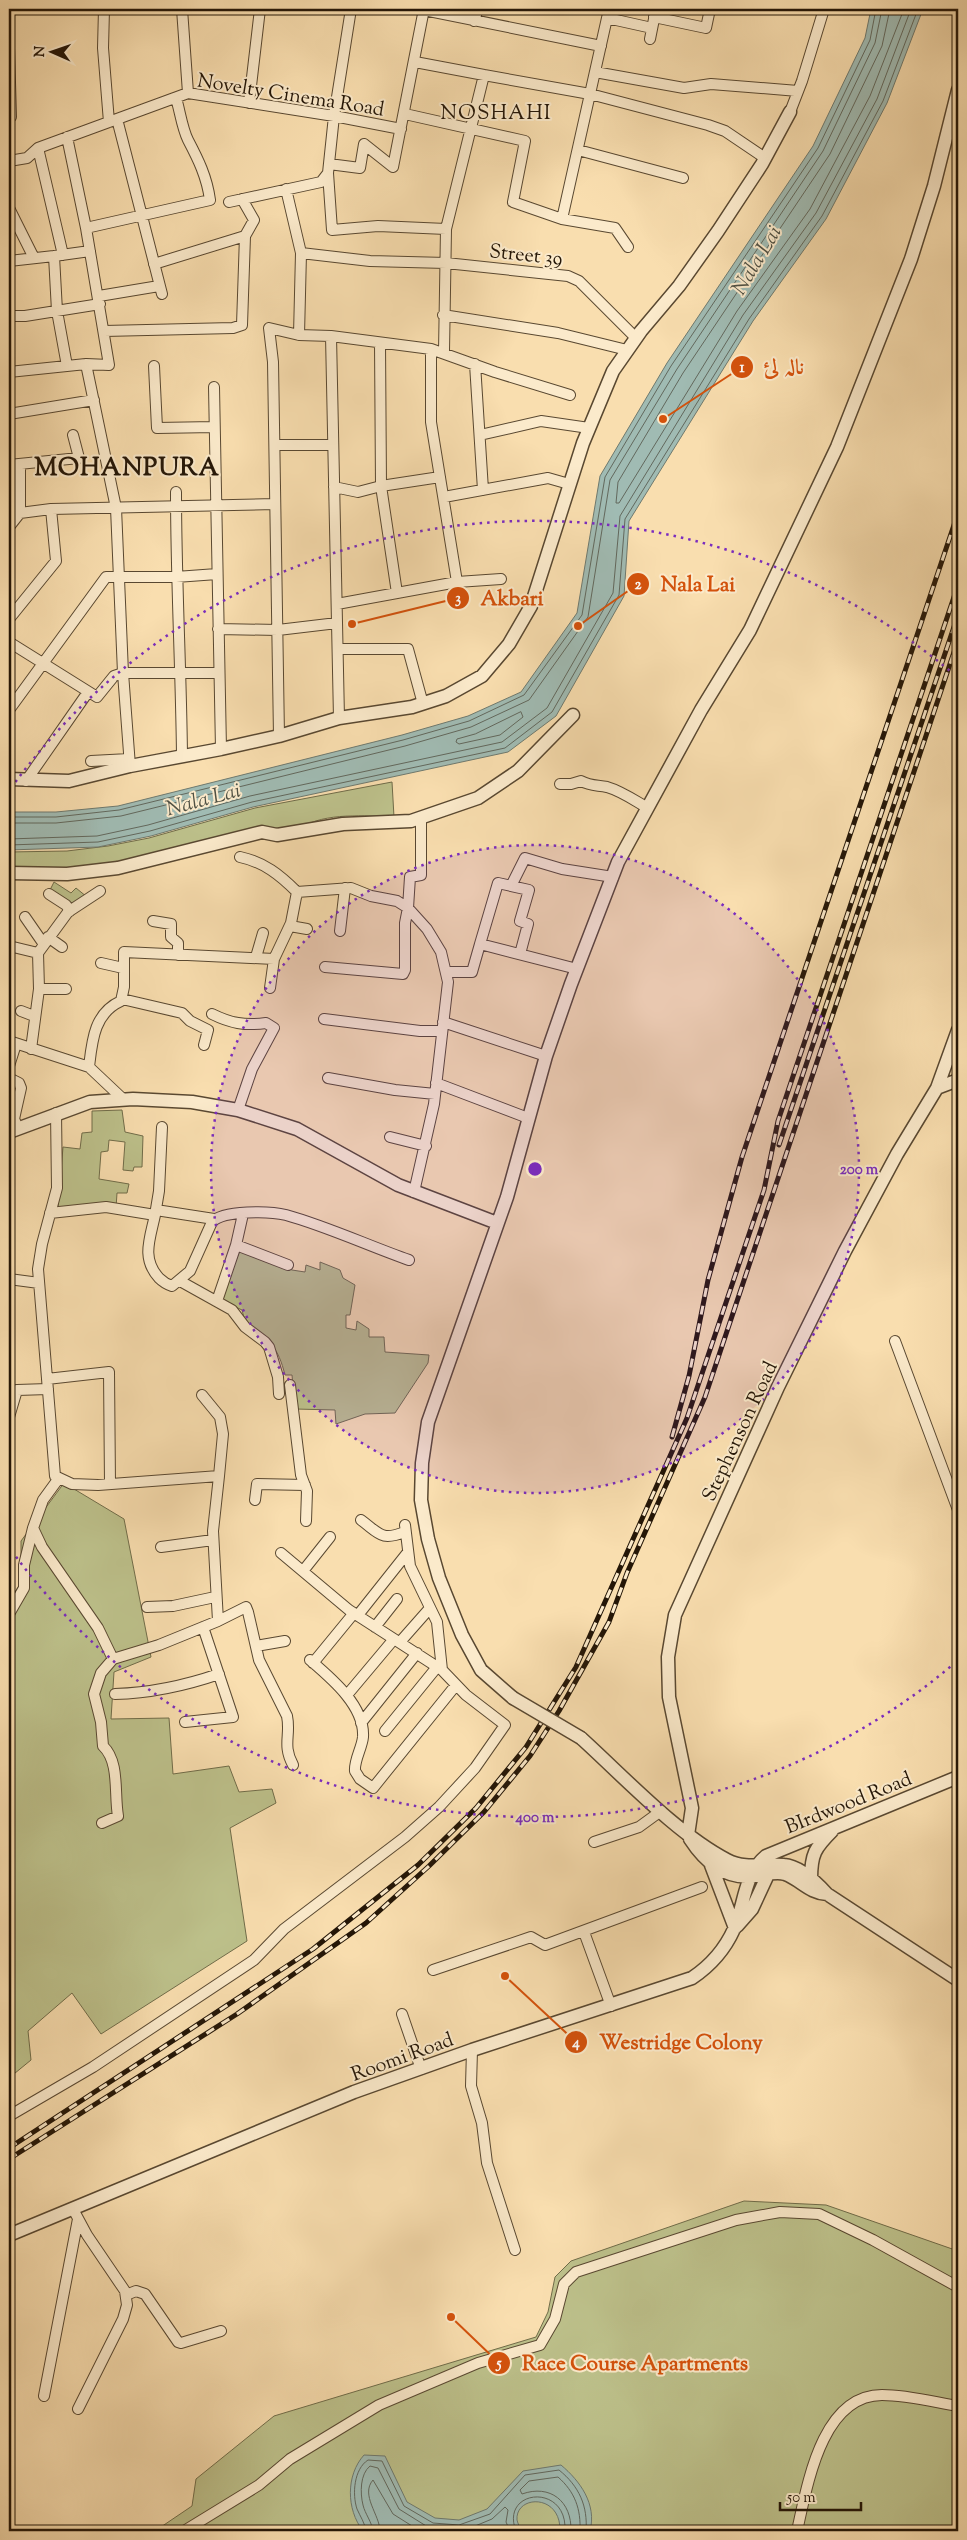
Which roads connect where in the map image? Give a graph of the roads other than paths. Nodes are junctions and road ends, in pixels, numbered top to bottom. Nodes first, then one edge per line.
1 (104, 9) edge
2 (182, 9) edge
3 (260, 9) edge
4 (351, 9) edge
5 (478, 9) edge
6 (710, 9) edge
7 (824, 9) edge
8 (424, 10) edge
9 (608, 13) edge
10 (654, 18) edge
11 (474, 21) junction
12 (650, 39) dead end
13 (601, 46) junction
14 (9, 48) edge
15 (415, 62) junction
16 (595, 72) junction
17 (484, 75) junction
18 (958, 90) edge
19 (798, 91) junction
20 (188, 93) junction
21 (590, 94) junction
22 (176, 98) junction
23 (249, 103) junction
24 (790, 112) joint
25 (405, 114) junction
26 (334, 116) junction
27 (11, 118) dead end
28 (113, 120) junction
29 (401, 129) junction
30 (470, 129) junction
31 (67, 137) junction
32 (38, 148) junction
33 (578, 150) junction
34 (765, 158) junction
35 (9, 161) edge
36 (329, 169) junction
37 (683, 178) dead end
38 (286, 189) junction
39 (242, 199) junction
40 (229, 202) dead end
41 (9, 208) edge
42 (142, 215) junction
43 (562, 219) junction
44 (86, 228) junction
45 (446, 229) junction
46 (246, 236) junction
47 (628, 247) dead end
48 (90, 251) junction
49 (301, 253) junction
50 (59, 256) junction
51 (34, 258) junction
52 (9, 261) edge
53 (446, 263) junction
54 (154, 264) junction
55 (100, 300) junction
56 (57, 311) junction
57 (444, 315) junction
58 (9, 316) edge
59 (104, 331) junction
60 (299, 335) junction
61 (331, 336) junction
62 (636, 338) junction
63 (380, 343) junction
64 (431, 349) junction
65 (622, 349) dead end
66 (444, 352) junction
67 (86, 364) junction
68 (475, 364) junction
69 (67, 366) junction
70 (154, 366) dead end
71 (9, 372) edge
72 (214, 387) dead end
73 (570, 395) dead end
74 (94, 400) junction
75 (9, 414) edge
76 (214, 426) junction
77 (589, 428) junction
78 (73, 434) dead end
79 (480, 435) junction
80 (333, 445) junction
81 (275, 446) junction
82 (20, 464) junction
83 (9, 465) edge
84 (440, 477) junction
85 (569, 484) junction
86 (382, 486) junction
87 (334, 487) junction
88 (483, 490) junction
89 (176, 492) dead end
90 (444, 497) junction
91 (276, 504) junction
92 (215, 506) junction
93 (176, 507) junction
94 (116, 508) junction
95 (51, 509) junction
96 (20, 512) junction
97 (9, 527) edge
98 (217, 574) junction
99 (120, 577) junction
100 (176, 577) junction
101 (501, 579) dead end
102 (457, 582) junction
103 (397, 593) junction
104 (337, 604) junction
105 (9, 619) edge
106 (337, 623) junction
107 (218, 629) junction
108 (278, 630) junction
109 (9, 642) edge
110 (338, 649) junction
111 (43, 663) junction
112 (123, 673) junction
113 (220, 673) junction
114 (181, 674) junction
115 (88, 692) junction
116 (423, 704) junction
117 (9, 710) edge
118 (574, 715) dead end
119 (339, 718) junction
120 (279, 736) junction
121 (222, 749) junction
122 (182, 755) junction
123 (91, 761) dead end
124 (130, 762) junction
125 (9, 779) edge
126 (26, 781) junction
127 (560, 784) dead end
128 (646, 807) junction
129 (421, 817) junction
130 (240, 857) dead end
131 (9, 873) edge
132 (613, 877) junction
133 (511, 886) junction
134 (346, 888) junction
135 (100, 890) dead end
136 (297, 892) junction
137 (49, 894) dead end
138 (408, 908) junction
139 (75, 910) junction
140 (25, 917) dead end
141 (153, 921) dead end
142 (290, 926) junction
143 (307, 929) dead end
144 (340, 931) dead end
145 (263, 933) dead end
146 (43, 944) junction
147 (480, 944) junction
148 (9, 946) edge
149 (62, 947) dead end
150 (520, 954) junction
151 (178, 955) junction
152 (256, 957) junction
153 (274, 959) junction
154 (101, 963) dead end
155 (325, 967) dead end
156 (123, 968) junction
157 (577, 969) junction
158 (446, 972) junction
159 (39, 988) junction
160 (270, 988) dead end
161 (66, 989) dead end
162 (122, 999) junction
163 (20, 1012) dead end
164 (212, 1014) dead end
165 (34, 1016) junction
166 (324, 1019) dead end
167 (443, 1027) junction
168 (958, 1030) edge
169 (12, 1043) edge
170 (204, 1044) dead end
171 (31, 1049) junction
172 (546, 1056) junction
173 (9, 1066) edge
174 (89, 1067) junction
175 (9, 1078) edge
176 (328, 1078) dead end
177 (958, 1080) edge
178 (937, 1088) junction
179 (436, 1089) junction
180 (124, 1100) junction
181 (238, 1110) junction
182 (56, 1113) junction
183 (528, 1118) junction
184 (162, 1126) dead end
185 (14, 1130) edge
186 (390, 1137) dead end
187 (426, 1146) junction
188 (414, 1192) junction
189 (50, 1212) junction
190 (155, 1212) junction
191 (243, 1214) junction
192 (214, 1219) junction
193 (497, 1223) junction
194 (236, 1245) junction
195 (408, 1260) dead end
196 (288, 1265) dead end
197 (9, 1279) edge
198 (180, 1280) junction
199 (39, 1283) junction
200 (217, 1301) junction
201 (895, 1341) dead end
202 (47, 1384) junction
203 (290, 1385) dead end
204 (279, 1394) dead end
205 (202, 1395) dead end
206 (9, 1417) edge
207 (218, 1476) junction
208 (59, 1478) junction
209 (110, 1484) junction
210 (305, 1485) junction
211 (256, 1500) dead end
212 (958, 1510) edge
213 (361, 1520) dead end
214 (306, 1521) dead end
215 (33, 1528) junction
216 (330, 1537) dead end
217 (213, 1540) junction
218 (161, 1547) dead end
219 (408, 1552) junction
220 (280, 1553) dead end
221 (303, 1571) junction
222 (215, 1597) junction
223 (397, 1599) dead end
224 (146, 1608) dead end
225 (430, 1608) junction
226 (9, 1614) edge
227 (356, 1614) junction
228 (218, 1621) junction
229 (203, 1627) junction
230 (375, 1627) junction
231 (285, 1641) dead end
232 (397, 1641) junction
233 (256, 1646) junction
234 (416, 1654) junction
235 (113, 1659) junction
236 (440, 1668) junction
237 (219, 1674) junction
238 (456, 1685) junction
239 (115, 1694) dead end
240 (347, 1695) junction
241 (185, 1722) dead end
242 (361, 1723) junction
243 (385, 1732) dead end
244 (293, 1765) dead end
245 (958, 1778) edge
246 (661, 1811) junction
247 (102, 1823) dead end
248 (838, 1826) junction
249 (688, 1835) junction
250 (594, 1842) dead end
251 (775, 1852) junction
252 (710, 1865) junction
253 (770, 1870) junction
254 (753, 1871) junction
255 (811, 1879) junction
256 (702, 1887) dead end
257 (827, 1894) junction
258 (735, 1928) junction
259 (584, 1932) junction
260 (433, 1970) dead end
261 (958, 1980) edge
262 (611, 2006) junction
263 (402, 2014) dead end
264 (472, 2050) junction
265 (421, 2069) junction
266 (9, 2116) edge
267 (75, 2214) junction
268 (9, 2235) edge
269 (515, 2250) dead end
270 (958, 2287) edge
271 (126, 2295) junction
272 (221, 2331) dead end
273 (44, 2396) dead end
274 (958, 2406) edge
275 (78, 2409) dead end
276 (184, 2531) edge
277 (797, 2531) edge

1 - 28 street
2 - 20 street
3 - 23 street
4 - 26 street
5 - 11 street
6 - 10 street
7 - 19 street
8 - 11 street
8 - 15 street
9 - 10 street
9 - 13 street
10 - 12 street
11 - 13 street
13 - 16 street
14 - 27 street
15 - 17 street
15 - 25 street
16 - 19 street
16 - 21 street
17 - 21 street
17 - 30 street
18 - 128 street
19 - 24 street
20 - 22 street, Novelty Cinema Road
20 - 23 street, Novelty Cinema Road
21 - 33 street
21 - 34 street
22 - 28 street, Novelty Cinema Road
22 - 42 street
23 - 26 street, Novelty Cinema Road
24 - 34 street
25 - 29 street
25 - 30 street
26 - 29 street, Novelty Cinema Road
26 - 36 street
28 - 31 street, Novelty Cinema Road
28 - 42 street
29 - 36 street
30 - 43 street
30 - 45 street
31 - 32 street, Novelty Cinema Road
31 - 44 street
32 - 35 street, Novelty Cinema Road
32 - 50 street
33 - 37 street
33 - 43 street
34 - 62 street
36 - 38 street
36 - 45 street
38 - 39 street
38 - 49 street
39 - 40 street
39 - 46 street
41 - 51 street
42 - 44 street
42 - 54 street
43 - 47 street
44 - 48 street
45 - 53 street
46 - 54 street
46 - 59 street
48 - 50 street
48 - 55 street
49 - 53 street, Street 39
49 - 60 street
50 - 51 street
50 - 56 street
51 - 52 street
53 - 57 street
53 - 62 street, Street 39
54 - 55 street
55 - 56 street
55 - 59 street
56 - 58 street
56 - 69 street
57 - 65 street
57 - 66 street
59 - 67 street
60 - 61 street
60 - 81 street
61 - 63 street
61 - 80 street
62 - 77 street
63 - 64 street
63 - 86 street
64 - 66 street
64 - 84 street
66 - 68 street
67 - 69 street
67 - 74 street
68 - 73 street
68 - 79 street
69 - 71 street
70 - 76 street
72 - 76 street
74 - 75 street
74 - 94 street
76 - 92 street
77 - 79 street
77 - 85 street
78 - 82 street
79 - 88 street
80 - 81 street
80 - 87 street
81 - 91 street
82 - 83 street
82 - 96 street
84 - 86 street
84 - 90 street
85 - 88 street
85 - 116 street
86 - 87 street
86 - 103 street
87 - 104 street
88 - 90 street
89 - 93 street
90 - 102 street
91 - 92 street
91 - 108 street
92 - 93 street
92 - 98 street
93 - 94 street
93 - 100 street
94 - 95 street
94 - 99 street
95 - 96 street
95 - 105 street
96 - 97 street
98 - 100 street
98 - 107 street
99 - 100 street
99 - 111 street
99 - 112 street
100 - 114 street
101 - 102 street
102 - 103 street
103 - 104 street
104 - 106 street
106 - 108 street
106 - 110 street
107 - 108 street
107 - 113 street
108 - 120 street
109 - 111 street
110 - 116 street
110 - 119 street
111 - 115 street
111 - 117 street
112 - 114 street
112 - 115 street
112 - 124 street
113 - 114 street
113 - 121 street
114 - 122 street
115 - 126 street
116 - 119 street
118 - 129 street
119 - 120 street
120 - 121 street
121 - 122 street
122 - 124 street
123 - 124 street
124 - 126 street
125 - 126 street
127 - 128 street
128 - 132 street
129 - 131 street
129 - 138 street
130 - 136 street
132 - 133 street
132 - 157 street
133 - 147 street
133 - 150 street
134 - 136 street
134 - 138 street
134 - 144 street
135 - 139 street
136 - 142 street
137 - 139 street
138 - 155 street
138 - 158 street
139 - 146 street
140 - 146 street
141 - 151 street
142 - 143 street
142 - 153 street
145 - 152 street
146 - 148 street
146 - 149 street
146 - 159 street
147 - 150 street
147 - 158 street
150 - 157 street
151 - 152 street
151 - 156 street
152 - 153 street
153 - 160 street
154 - 156 street
156 - 162 street
157 - 172 street
158 - 167 street
159 - 161 street
159 - 165 street
162 - 170 street
162 - 174 street
163 - 165 street
164 - 181 street
165 - 171 street
166 - 167 street
167 - 172 street
167 - 179 street
168 - 178 street, Stephenson Road
169 - 171 street
169 - 173 street
171 - 174 street
172 - 183 street
174 - 180 street
175 - 185 street
176 - 179 street
177 - 178 street
178 - 249 street, Stephenson Road
179 - 183 street
179 - 187 street
180 - 181 street
180 - 182 street
181 - 188 street
182 - 185 street
182 - 189 street
183 - 193 street
184 - 190 street
186 - 187 street
187 - 188 street
188 - 193 street
189 - 190 street
189 - 199 street
190 - 192 street
190 - 198 street
191 - 192 street
191 - 194 street
191 - 195 street
192 - 198 street
193 - 246 street, bridge
194 - 196 street
194 - 200 street
197 - 199 street
198 - 200 street
199 - 202 street
200 - 204 street
201 - 212 street
202 - 206 street
202 - 208 street
202 - 209 street
203 - 210 street
205 - 207 street
207 - 209 street
207 - 217 street
208 - 209 street
208 - 215 street
210 - 211 street
210 - 214 street
213 - 219 street
215 - 226 street
215 - 235 street
216 - 221 street
217 - 218 street
217 - 222 street
219 - 225 street
219 - 227 street
220 - 221 street
221 - 227 street
222 - 224 street
222 - 228 street
223 - 230 street
225 - 232 street
225 - 236 street
227 - 230 street
227 - 240 street
228 - 229 street
228 - 233 street
229 - 235 street
229 - 237 street
230 - 232 street
231 - 233 street
232 - 234 street
232 - 240 street
233 - 244 street
234 - 236 street
234 - 242 street
235 - 247 street
236 - 238 street
236 - 243 street
237 - 239 street
237 - 241 street
238 - 242 street
238 - 266 street
240 - 242 street
245 - 248 street, BIrdwood Road
246 - 249 street
246 - 250 street
248 - 251 street, BIrdwood Road
248 - 255 street
249 - 252 street
249 - 254 street
251 - 253 street
251 - 254 street, BIrdwood Road
252 - 254 street
252 - 258 street
253 - 254 street
253 - 255 street
253 - 257 street
253 - 258 street
254 - 258 street, Roomi Road
255 - 257 street
256 - 259 street
257 - 261 street
258 - 262 street, Roomi Road
259 - 260 street
259 - 262 street
262 - 264 street, Roomi Road
263 - 265 street
264 - 265 street, Roomi Road
264 - 269 street
265 - 267 street, Roomi Road
267 - 268 street, Roomi Road
267 - 271 street
267 - 273 street
270 - 276 street
271 - 272 street
271 - 275 street
274 - 277 street

